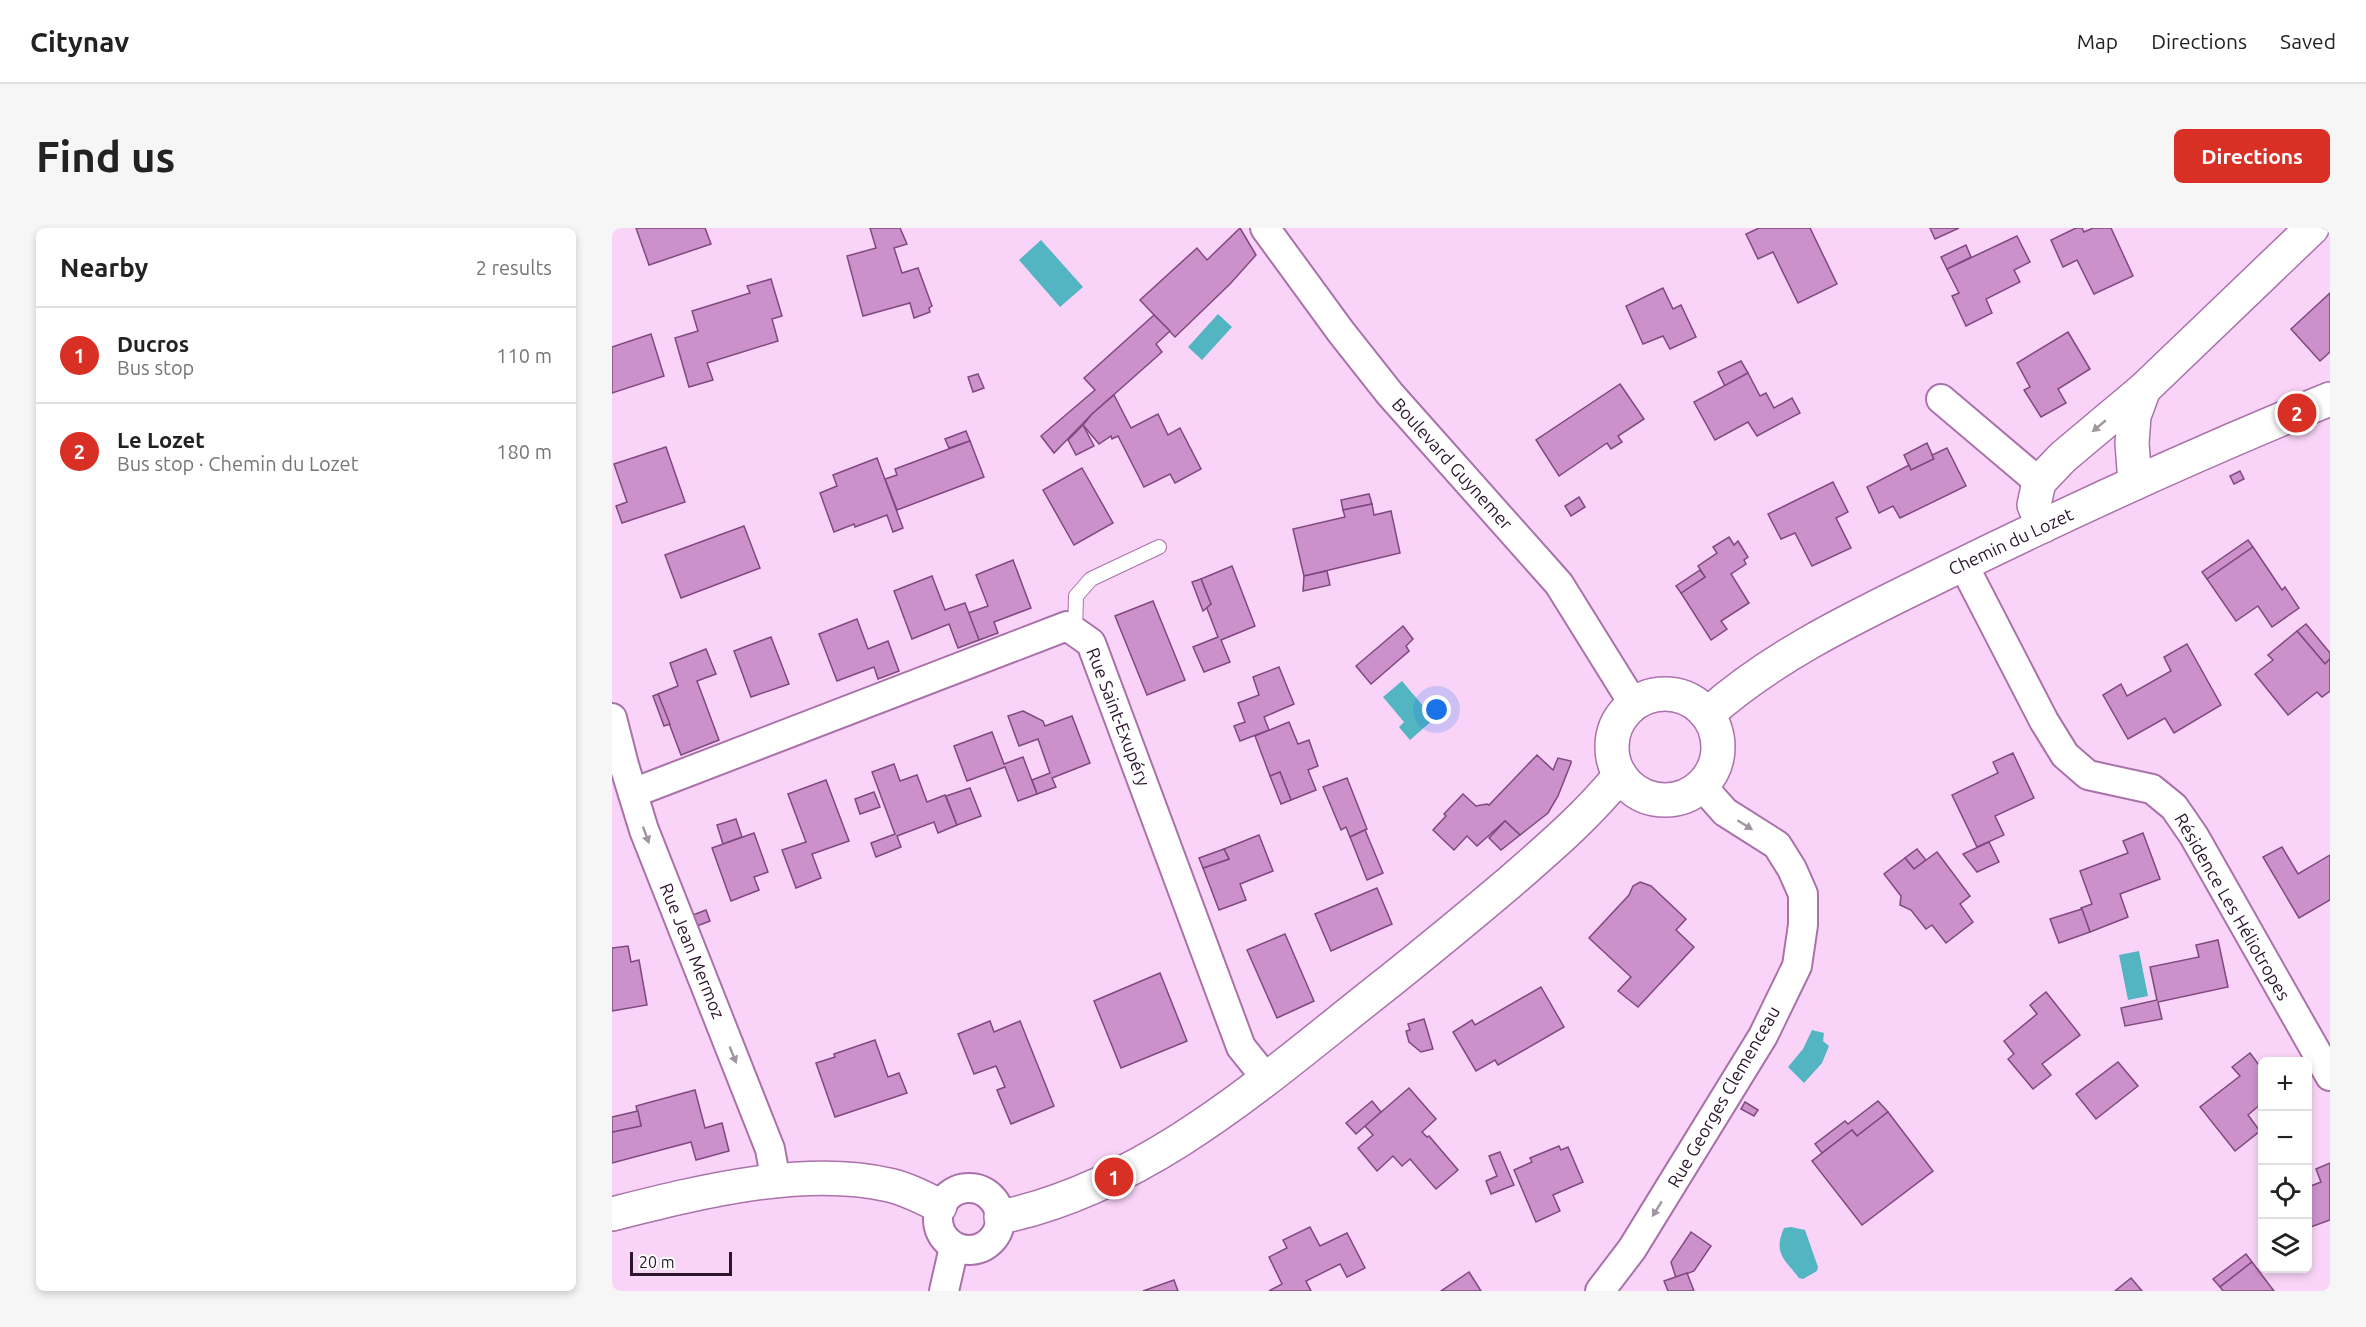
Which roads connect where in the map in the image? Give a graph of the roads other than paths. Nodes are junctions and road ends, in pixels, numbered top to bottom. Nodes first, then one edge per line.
1 (1265, 228) edge
2 (2312, 228) edge
3 (2144, 389) junction
4 (1941, 399) dead end
5 (2330, 399) edge
6 (2039, 482) junction
7 (2135, 483) junction
8 (2043, 526) junction
9 (1159, 547) dead end
10 (1963, 564) junction
11 (1075, 632) junction
12 (1633, 704) junction
13 (1708, 714) junction
14 (612, 718) edge
15 (1620, 775) junction
16 (1702, 786) junction
17 (633, 793) junction
18 (2330, 1076) edge
19 (1266, 1078) junction
20 (776, 1182) junction
21 (940, 1206) junction
22 (612, 1214) edge
23 (1000, 1217) junction
24 (954, 1247) junction
25 (944, 1291) edge
26 (1600, 1291) edge

1 - 12 street, Boulevard Guynemer
2 - 3 street
3 -> 6 street
3 - 7 street
4 - 6 street
5 - 7 street, Chemin du Lozet
6 - 8 street
7 - 8 street, Chemin du Lozet
8 - 10 street, Chemin du Lozet
9 - 11 lane
10 - 13 street, Chemin du Lozet
10 - 18 street, Résidence Les Héliotropes
11 - 17 street, Rue Saint-Exupéry
11 - 19 street, Rue Saint-Exupéry
12 - 13 street
12 - 15 street
13 - 16 street
14 - 17 street, Rue Jean Mermoz
15 - 16 street
15 - 19 street
16 -> 26 street, Rue Georges Clemenceau
17 -> 20 street, Rue Jean Mermoz
19 - 23 street
20 - 21 street
20 - 22 street
21 - 23 street
21 - 24 street
23 - 24 street
24 - 25 street

